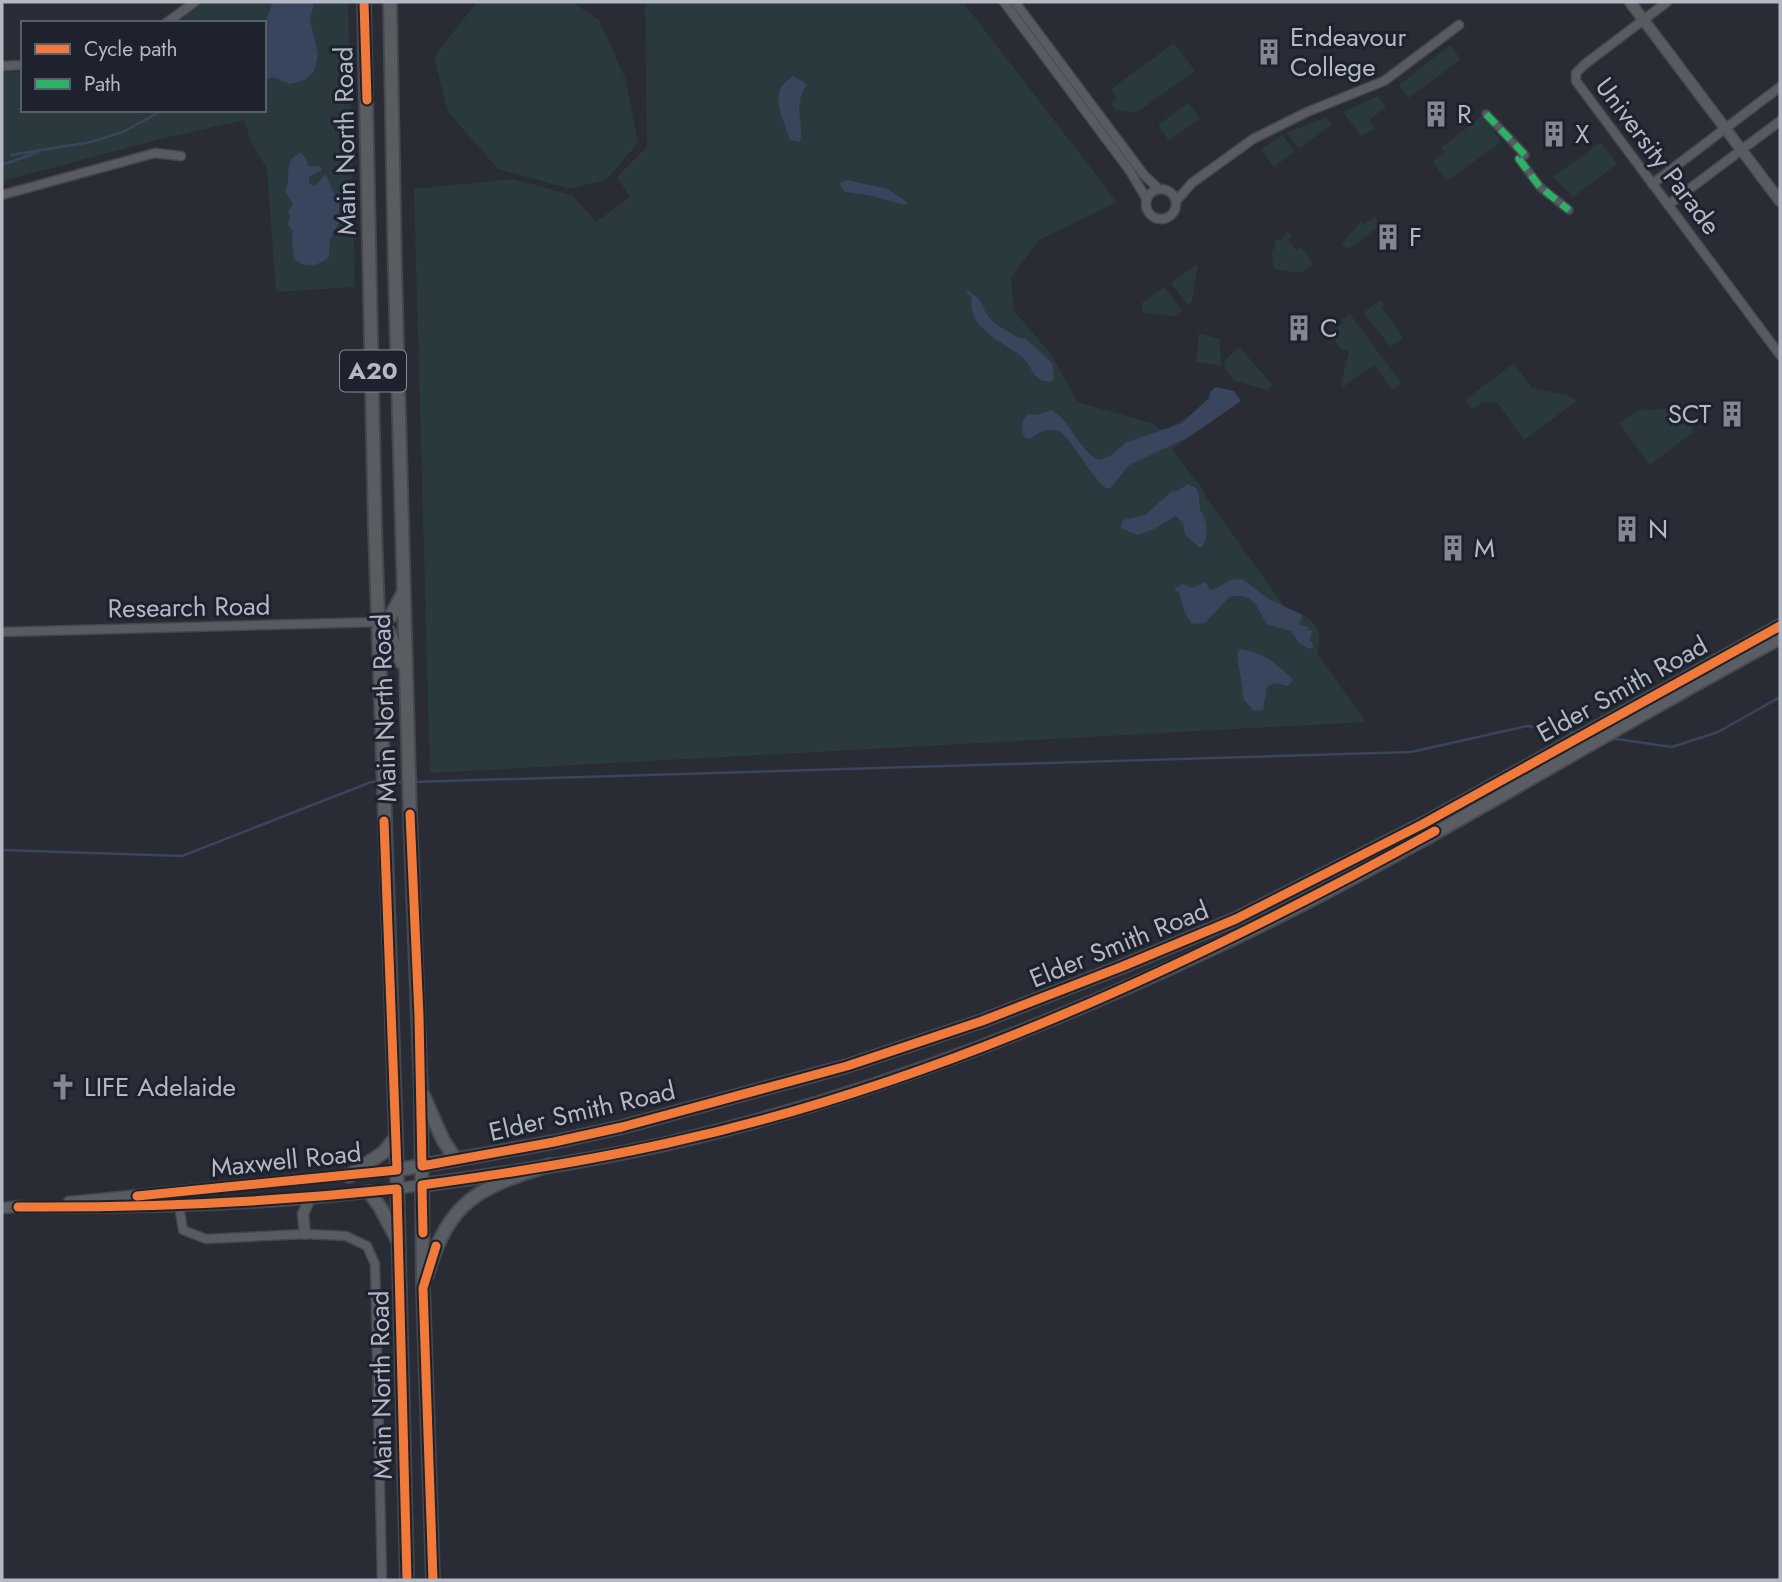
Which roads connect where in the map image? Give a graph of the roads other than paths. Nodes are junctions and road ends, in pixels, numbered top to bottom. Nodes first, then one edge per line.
1 (195, 2) edge
2 (366, 2) edge
3 (390, 2) edge
4 (1004, 2) edge
5 (1014, 2) edge
6 (1630, 2) edge
7 (1667, 2) edge
8 (1644, 20) junction
9 (169, 21) edge
10 (1459, 25) dead end
11 (21, 65) edge
12 (2, 66) edge
13 (1780, 87) edge
14 (1486, 114) dead end
15 (1780, 121) edge
16 (1726, 129) junction
17 (1742, 150) junction
18 (181, 156) dead end
19 (1192, 183) junction
20 (1652, 184) junction
21 (1159, 189) junction
22 (1169, 192) junction
23 (2, 195) edge
24 (1147, 200) junction
25 (1780, 200) edge
26 (1176, 201) junction
27 (1668, 205) junction
28 (1569, 210) dead end
29 (1780, 355) edge
30 (404, 591) junction
31 (378, 622) junction
32 (1780, 626) edge
33 (2, 632) edge
34 (1780, 638) edge
35 (405, 669) junction
36 (1606, 727) junction
37 (1121, 968) junction
38 (1072, 986) junction
39 (1106, 996) junction
40 (421, 1092) junction
41 (396, 1137) junction
42 (456, 1160) junction
43 (550, 1165) junction
44 (422, 1166) junction
45 (397, 1170) junction
46 (349, 1175) junction
47 (263, 1184) junction
48 (422, 1185) junction
49 (397, 1189) junction
50 (180, 1191) junction
51 (369, 1192) junction
52 (310, 1198) junction
53 (264, 1200) junction
54 (179, 1205) junction
55 (18, 1207) junction
56 (2, 1208) edge
57 (305, 1234) junction
58 (398, 1241) junction
59 (423, 1288) junction
60 (382, 1580) edge
61 (407, 1580) edge
62 (433, 1580) edge

1 - 9 street
2 - 31 highway, Main North Road / A20
3 - 30 highway, Main North Road / A20
4 - 24 street
5 - 21 street
6 - 8 street
7 - 8 street, University Parade
8 - 16 street
8 - 20 street, University Parade
10 - 19 street
11 - 12 street
13 - 16 street
14 - 28 street
15 - 17 street
16 - 17 street
16 - 20 street
17 - 25 street
17 - 27 street
18 - 23 street
19 - 22 street
19 - 26 street
20 - 27 street, University Parade
21 - 22 street
21 - 24 street
22 - 26 street
24 - 26 street
27 - 29 street, University Parade
30 - 31 highway
30 - 35 highway, Main North Road / A20
31 - 33 street, Research Road
31 - 35 highway
31 - 41 highway, Main North Road / A20
32 - 36 main road, Elder Smith Road
34 - 36 main road, Elder Smith Road
35 - 40 highway, Main North Road / A20
36 - 37 main road, Elder Smith Road
36 - 39 main road, Elder Smith Road
37 - 38 main road, Elder Smith Road
37 - 39 main road
38 - 39 main road
38 - 42 main road, Elder Smith Road
39 - 43 main road, Elder Smith Road
40 - 42 highway
40 - 44 highway, Main North Road / A20
41 - 45 highway, Main North Road / A20
41 - 46 highway
42 - 44 main road, Elder Smith Road
43 - 48 main road, Elder Smith Road
43 - 59 highway
44 - 45 main road, Elder Smith Road
44 - 48 highway, Main North Road / A20
45 - 46 street, Maxwell Road
45 - 49 highway, Main North Road / A20
46 - 47 street, Maxwell Road
47 - 50 street, Maxwell Road
47 - 53 street
48 - 49 street, Maxwell Road
48 - 59 highway, Main North Road / A20
49 - 51 street, Maxwell Road
49 - 58 highway, Main North Road / A20
50 - 54 street
50 - 55 street, Maxwell Road
51 - 52 street, Maxwell Road
51 - 58 highway
52 - 53 street, Maxwell Road
52 - 57 street
53 - 54 street, Maxwell Road
54 - 55 street, Maxwell Road
54 - 57 street
55 - 56 street, Maxwell Road
57 - 60 street
58 - 61 highway, Main North Road / A20
59 - 62 highway, Main North Road / A20

